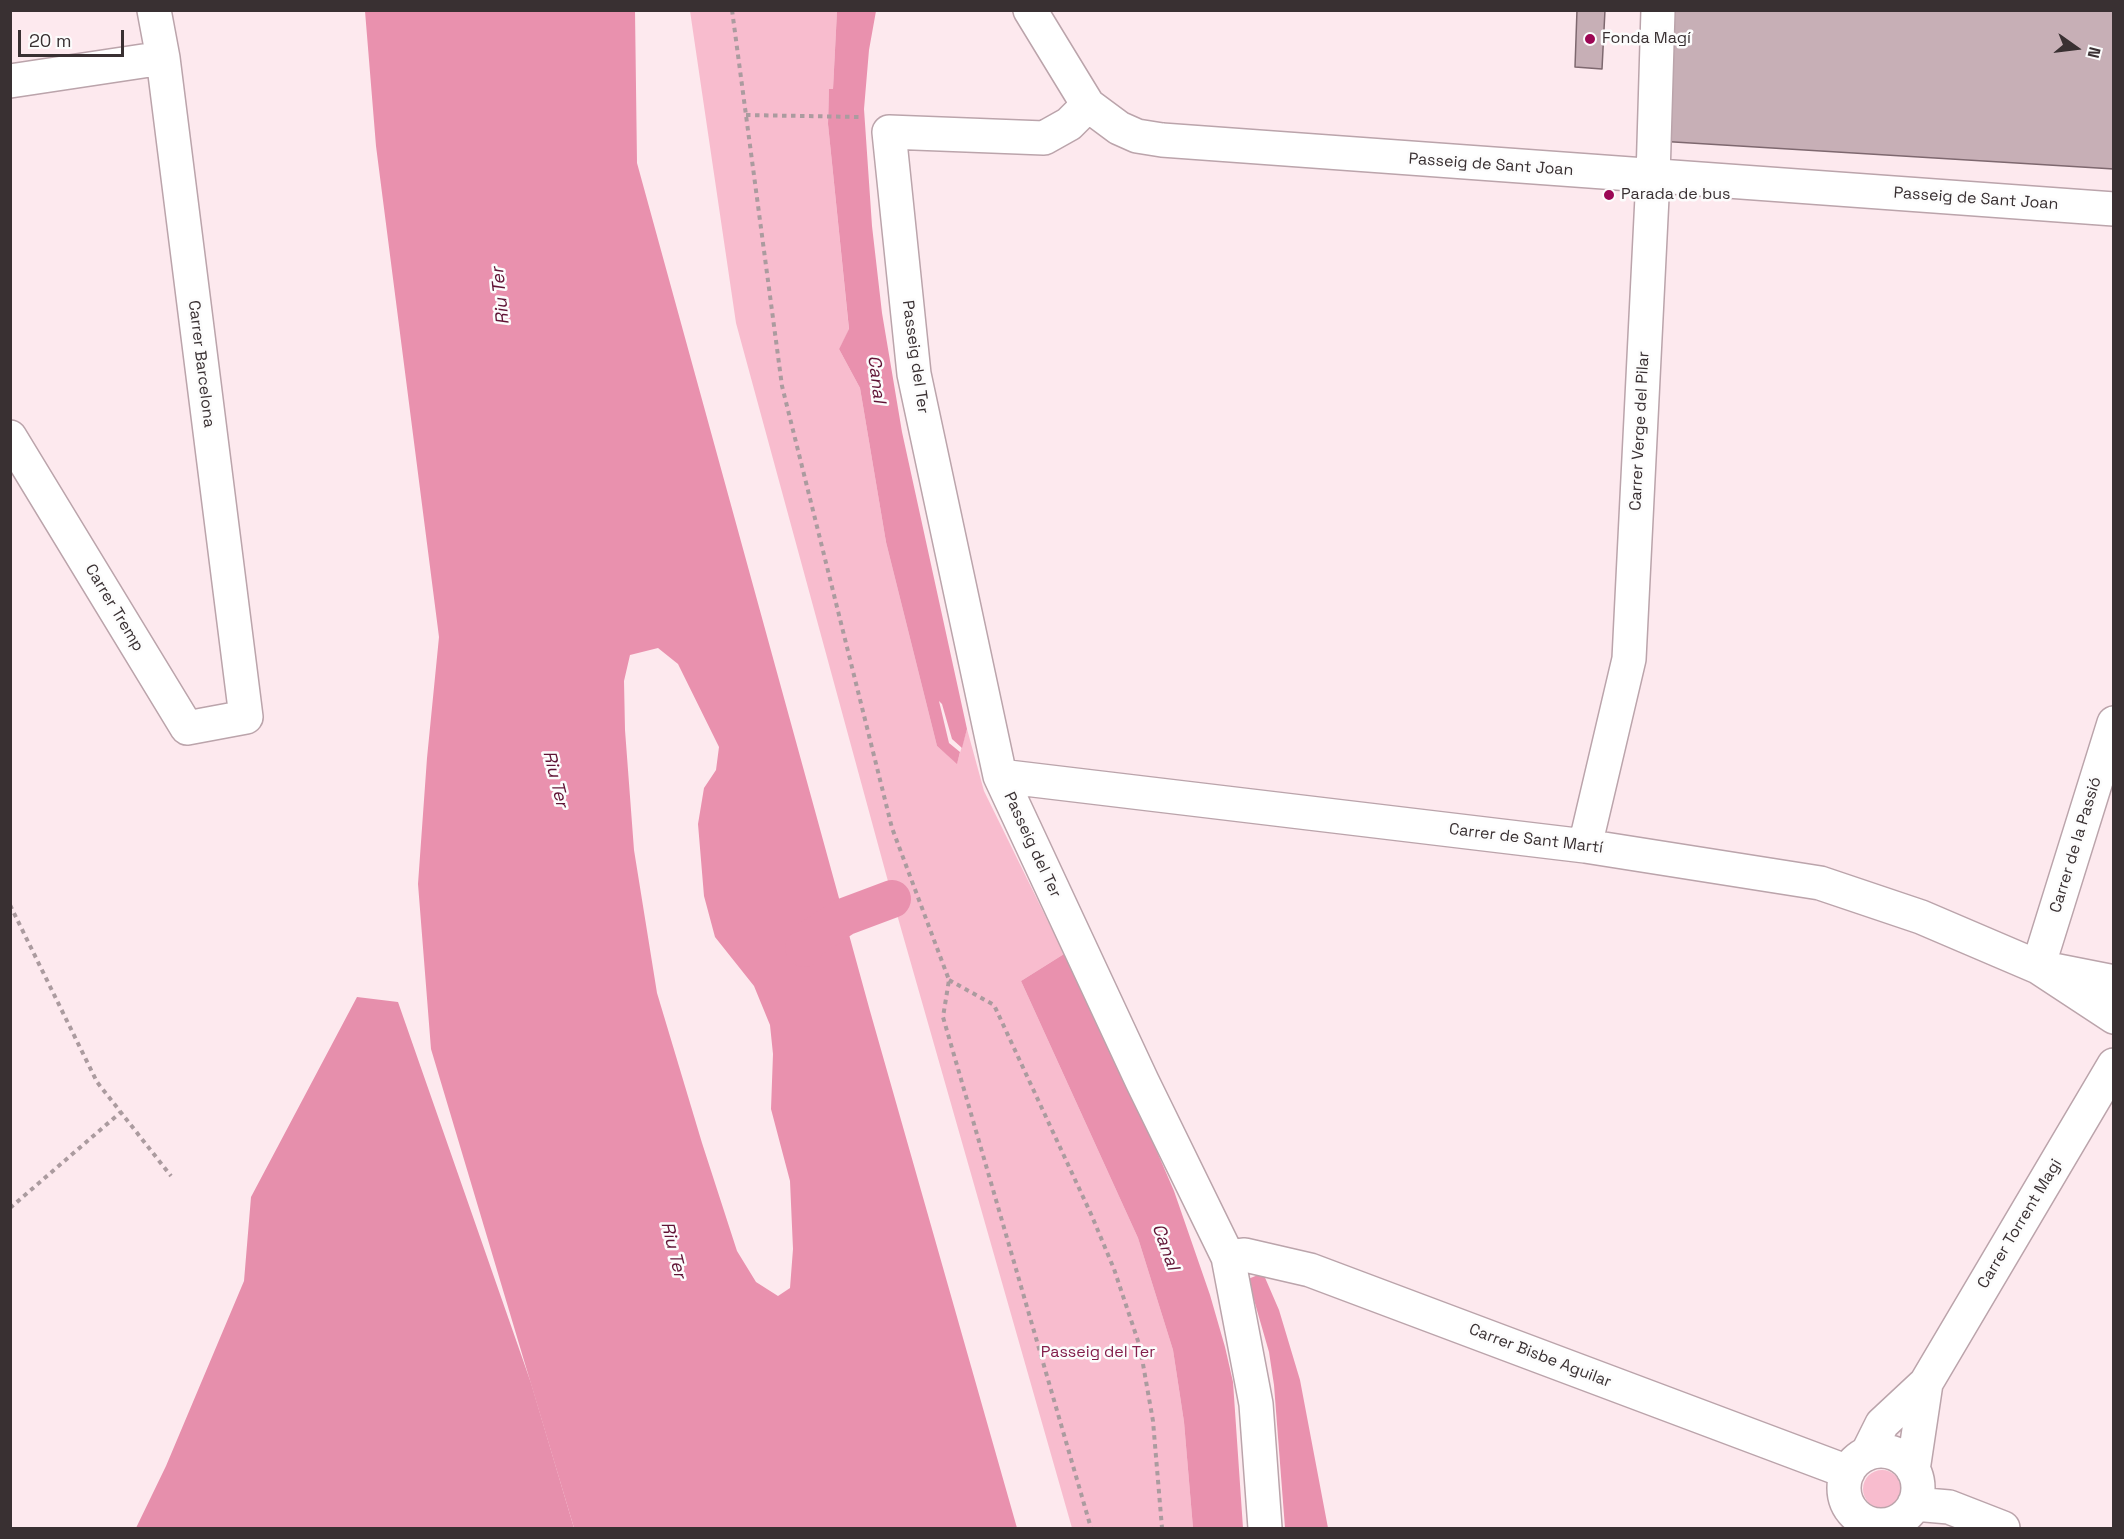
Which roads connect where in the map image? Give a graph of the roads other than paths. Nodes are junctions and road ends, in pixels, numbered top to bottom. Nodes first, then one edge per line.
1 (154, 10) edge
2 (1030, 10) edge
3 (1658, 10) edge
4 (163, 58) junction
5 (10, 81) edge
6 (1088, 105) junction
7 (1653, 177) junction
8 (2114, 208) edge
9 (10, 437) edge
10 (246, 717) joint
11 (2114, 723) edge
12 (1000, 776) junction
13 (1585, 846) junction
14 (2038, 968) junction
15 (2114, 982) edge
16 (2114, 1017) edge
17 (2114, 1065) edge
18 (1228, 1257) junction
19 (1926, 1383) junction
20 (1858, 1463) junction
21 (1913, 1470) junction
22 (1885, 1520) edge
23 (1265, 1528) edge
24 (2003, 1528) edge

1 - 4 street, Carrer Barcelona
2 - 6 street
3 - 7 street, Carrer Verge del Pilar
4 - 5 street
4 - 10 street, Carrer Barcelona
6 - 7 street, Passeig de Sant Joan
6 - 12 street, Passeig del Ter
7 - 8 street, Passeig de Sant Joan
7 - 13 street, Carrer Verge del Pilar
9 - 10 street, Carrer Tremp
11 - 14 street, Carrer de la Passió
12 - 13 street, Carrer de Sant Martí
12 - 18 street, Passeig del Ter
13 - 14 street, Carrer de Sant Martí
14 - 15 street, Carrer de Sant Martí
14 - 16 street, Carrer de Sant Martí
17 - 19 street, Carrer Torrent Magi
18 - 20 street, Carrer Bisbe Aguilar
18 - 23 street, Passeig del Ter
19 - 20 street, Carrer Torrent Magi
19 - 21 street, Carrer Torrent Magi
20 - 21 street
20 - 22 street
21 - 22 street
22 - 24 street

